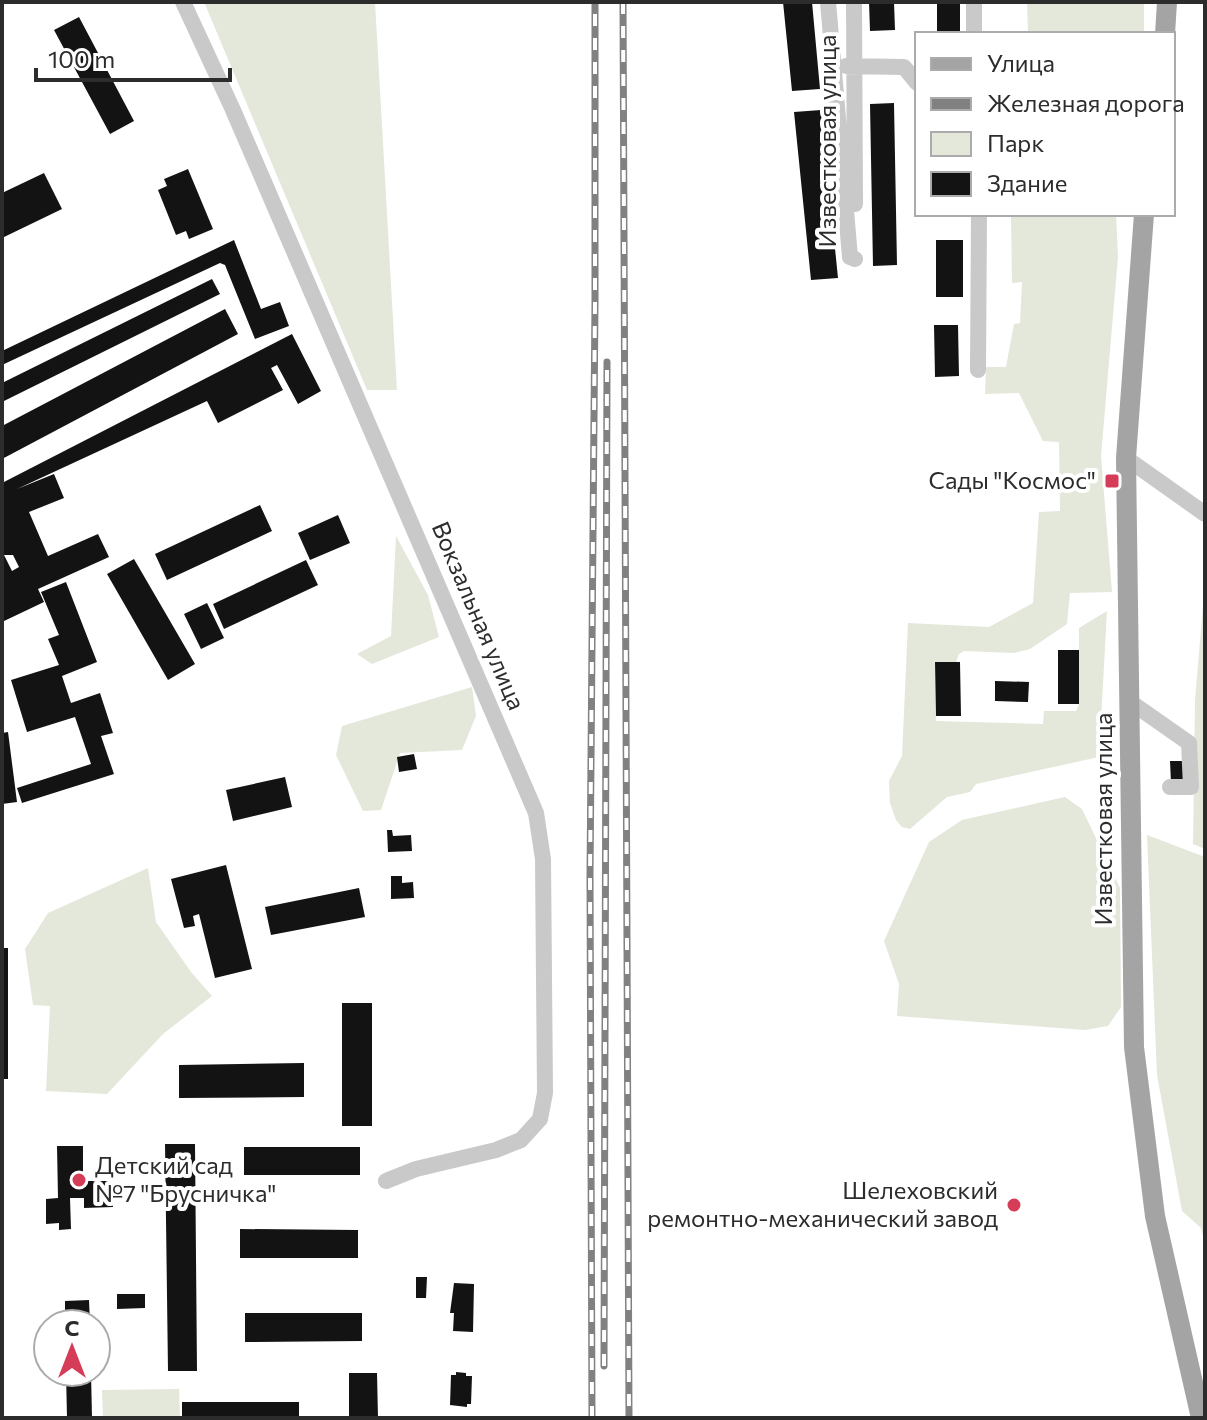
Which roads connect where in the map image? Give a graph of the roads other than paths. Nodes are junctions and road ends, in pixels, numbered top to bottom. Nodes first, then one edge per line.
1 (183, 2) edge
2 (828, 2) edge
3 (854, 2) edge
4 (974, 2) edge
5 (1167, 2) edge
6 (974, 32) edge
7 (1165, 32) edge
8 (855, 66) junction
9 (833, 67) junction
10 (915, 81) edge
11 (979, 216) edge
12 (1144, 216) edge
13 (978, 370) dead end
14 (1126, 458) junction
15 (1205, 514) edge
16 (1129, 701) junction
17 (1170, 787) dead end
18 (386, 1181) dead end
19 (1201, 1418) edge

1 - 18 street, Вокзальная улица
2 - 9 street, Известковая улица
3 - 8 street, Известковая улица
4 - 6 street
5 - 7 main road
8 - 9 street
8 - 9 street, Известковая улица
8 - 10 street
11 - 13 street
12 - 14 main road, Известковая улица
14 - 15 street
14 - 16 main road, Известковая улица
16 - 17 street
16 - 19 main road, Известковая улица

